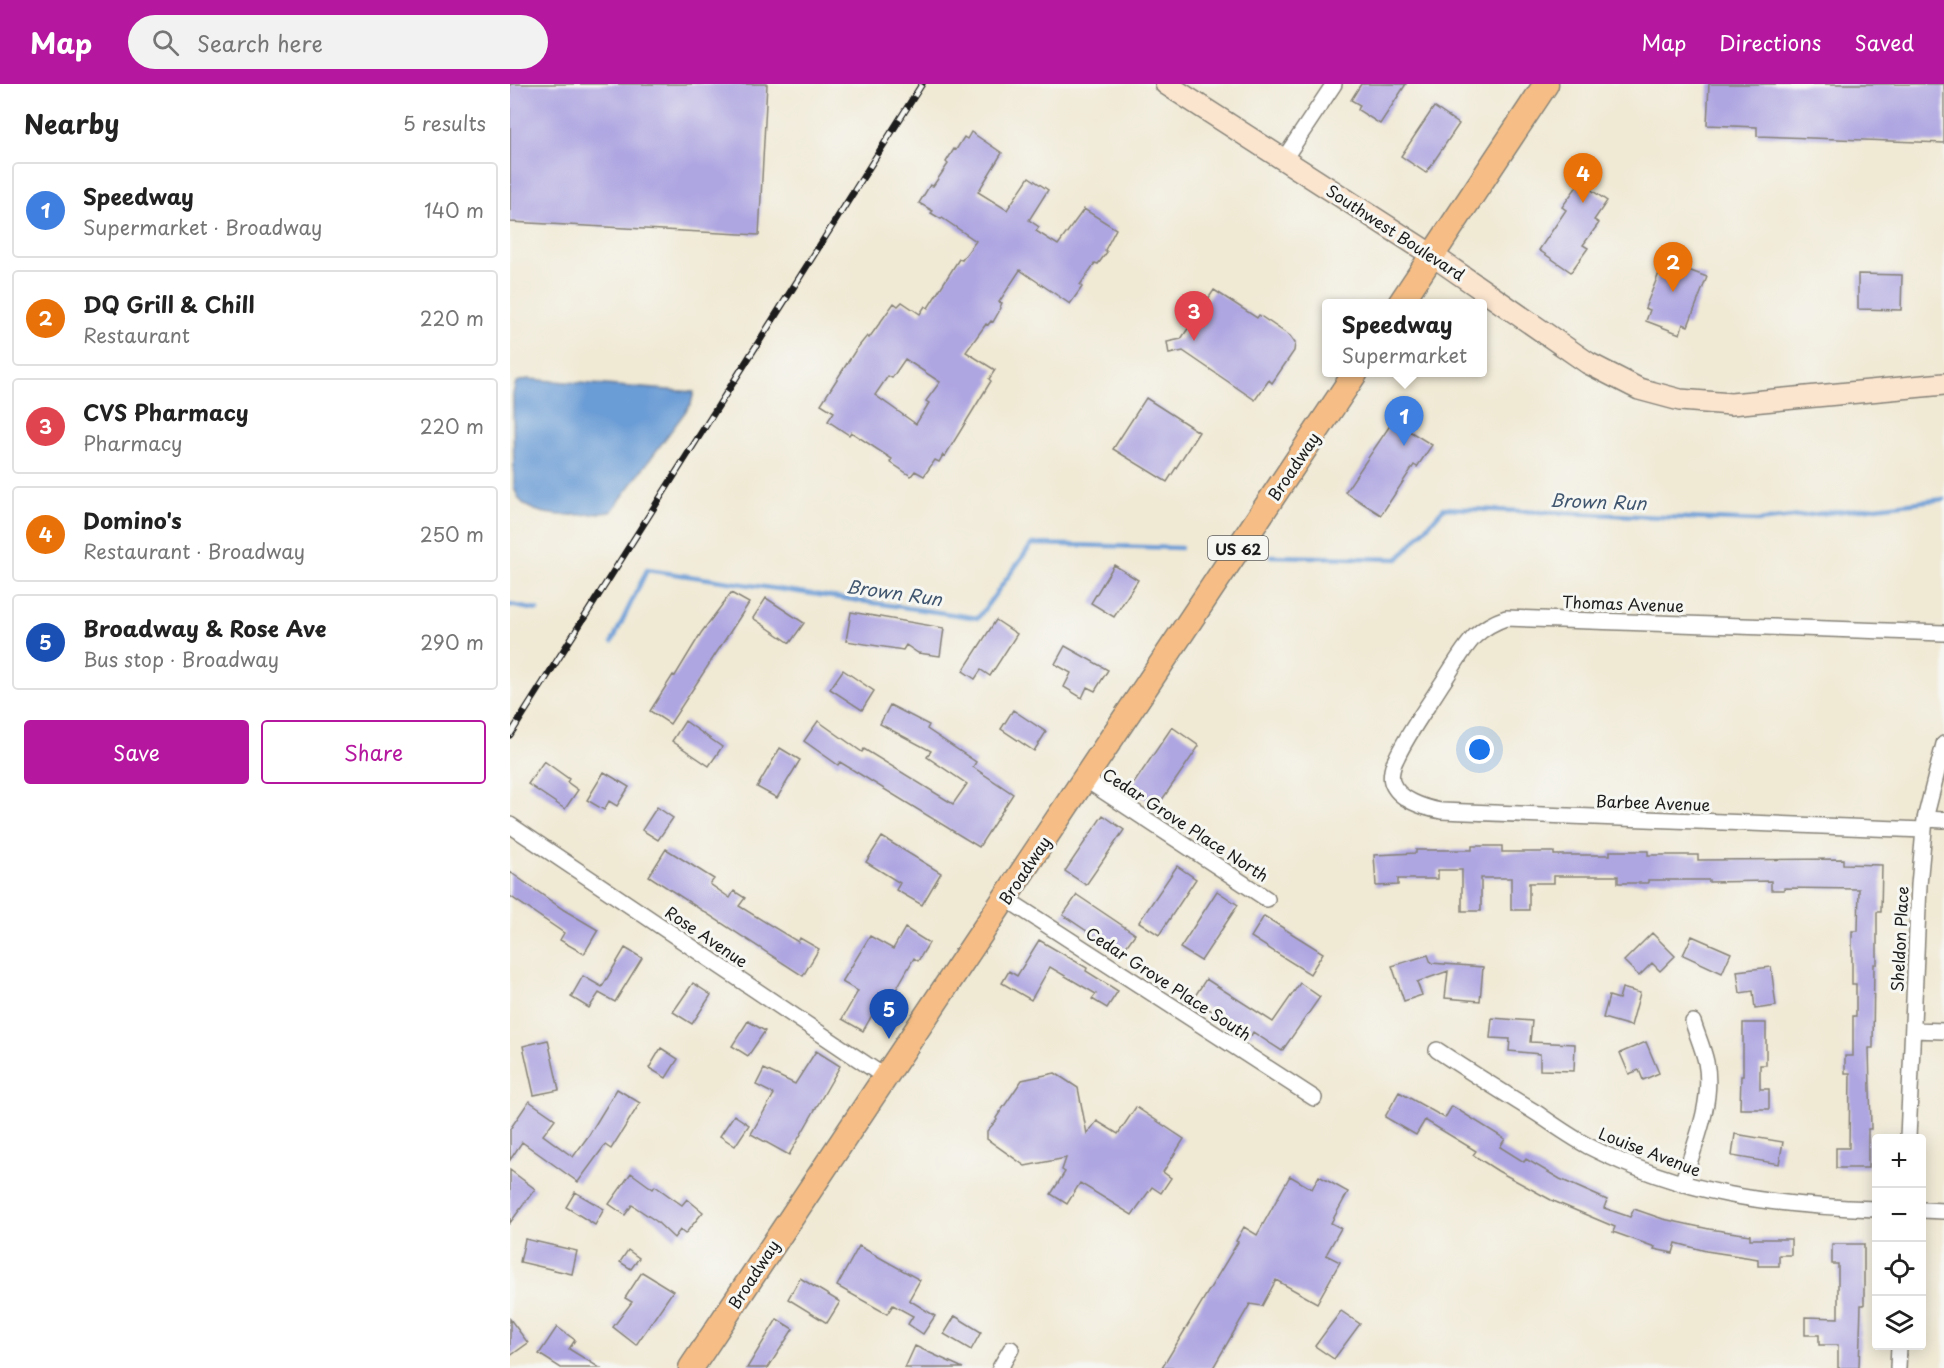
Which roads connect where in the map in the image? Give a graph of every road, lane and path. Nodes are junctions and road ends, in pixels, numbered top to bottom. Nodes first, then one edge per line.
1 (1166, 84) edge
2 (1334, 84) edge
3 (1546, 84) edge
4 (1284, 159) junction
5 (1432, 255) junction
6 (1403, 299) edge
7 (1353, 377) edge
8 (1944, 384) edge
9 (1944, 633) edge
10 (1944, 744) edge
11 (1085, 779) junction
12 (1392, 782) joint
13 (1944, 820) edge
14 (1924, 824) junction
15 (510, 825) edge
16 (1005, 897) junction
17 (1267, 899) dead end
18 (1693, 1022) dead end
19 (1913, 1030) junction
20 (1944, 1031) edge
21 (1437, 1050) dead end
22 (885, 1077) junction
23 (1314, 1098) dead end
24 (1908, 1134) edge
25 (1682, 1184) junction
26 (1872, 1209) edge
27 (1926, 1210) edge
28 (1944, 1211) edge
29 (1011, 1349) dead end
30 (1899, 1350) edge
31 (691, 1368) edge
32 (1000, 1368) edge
33 (1898, 1368) edge

1 - 4 street, Southwest Boulevard
2 - 4 street
3 - 5 main road
4 - 5 street, Southwest Boulevard
5 - 6 main road
5 - 8 street, Southwest Boulevard
7 - 11 main road, Broadway / US 62
9 - 12 street, Thomas Avenue
10 - 14 street, Sheldon Place
11 - 16 main road, Broadway / US 62
11 - 17 street, Cedar Grove Place North
12 - 14 street, Barbee Avenue
13 - 14 street, Barbee Avenue
14 - 19 street, Sheldon Place
15 - 22 street, Rose Avenue
16 - 22 main road, Broadway / US 62
16 - 23 street, Cedar Grove Place South
18 - 25 street
19 - 20 street
19 - 24 street, Sheldon Place
21 - 25 street, Louise Avenue
22 - 31 main road, Broadway / US 62
25 - 26 street, Louise Avenue
27 - 28 street
29 - 32 street
30 - 33 street

